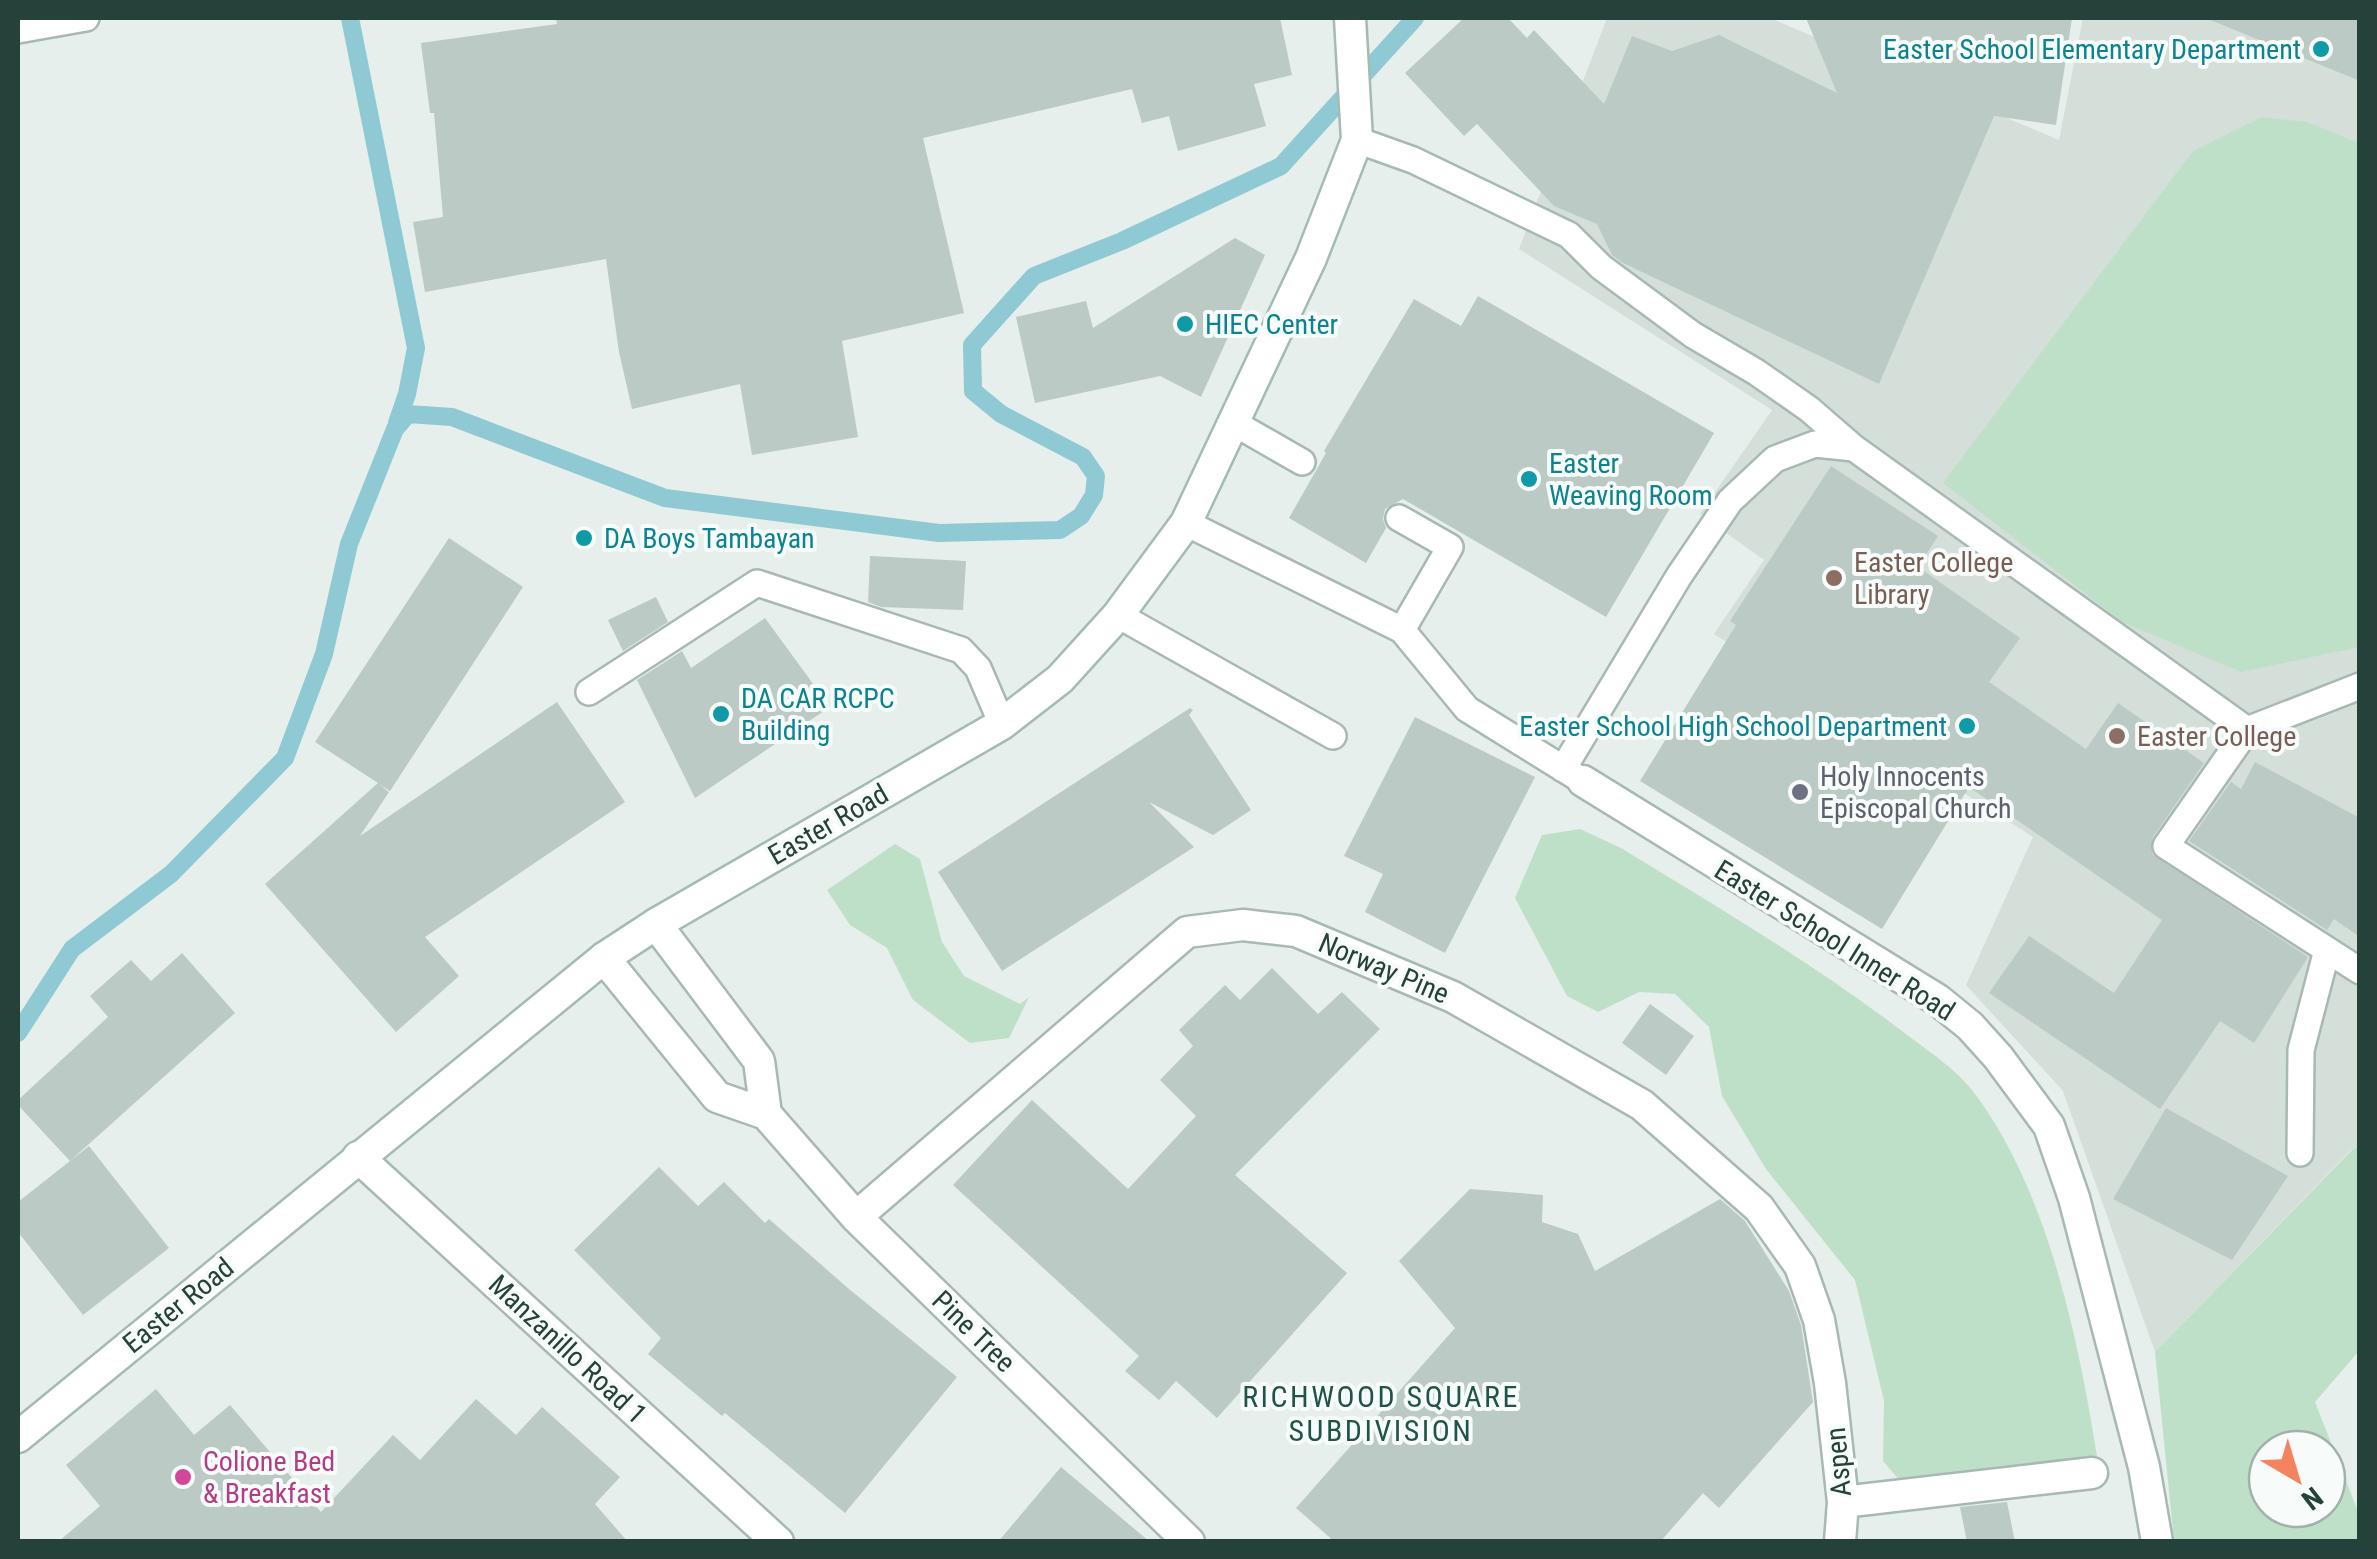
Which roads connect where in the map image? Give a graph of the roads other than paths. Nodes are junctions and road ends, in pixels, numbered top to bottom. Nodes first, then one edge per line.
1 (86, 18) edge
2 (1350, 18) edge
3 (18, 30) edge
4 (1356, 124) junction
5 (1234, 423) junction
6 (1854, 448) junction
7 (1302, 462) dead end
8 (1399, 518) dead end
9 (1186, 523) junction
10 (1118, 615) junction
11 (1402, 630) junction
12 (2360, 686) edge
13 (590, 692) dead end
14 (1002, 724) junction
15 (2248, 730) junction
16 (1333, 736) dead end
17 (1573, 775) junction
18 (656, 924) junction
19 (2327, 950) junction
20 (604, 958) junction
21 (2360, 971) edge
22 (766, 1114) junction
23 (2300, 1153) dead end
24 (358, 1157) junction
25 (856, 1217) junction
26 (1830, 1383) joint
27 (18, 1437) edge
28 (2092, 1473) dead end
29 (1842, 1502) junction
30 (778, 1542) edge
31 (1189, 1542) edge
32 (1840, 1542) edge
33 (2157, 1542) edge

1 - 3 lane
2 - 4 street, Easter Road
4 - 5 street, Easter Road
4 - 6 lane
5 - 7 lane
5 - 9 street, Easter Road
6 - 15 lane
6 - 17 lane
8 - 11 lane
9 - 10 street, Easter Road
9 - 11 lane
10 - 14 street, Easter Road
10 - 16 lane
11 - 17 lane, Easter School Inner Road
12 - 15 lane
13 - 14 lane
14 - 18 street, Easter Road
15 - 19 lane
17 - 33 street, Easter School Inner Road
18 - 20 street, Easter Road
18 - 22 street
19 - 21 lane
19 - 23 lane
20 - 22 street, Pine Tree
20 - 24 street, Easter Road
22 - 25 street, Pine Tree
24 - 27 street, Easter Road
24 - 30 street, Manzanillo Road 1
25 - 26 street, Norway Pine
25 - 31 street, Pine Tree
26 - 29 street, Aspen
28 - 29 street
29 - 32 street, Aspen

